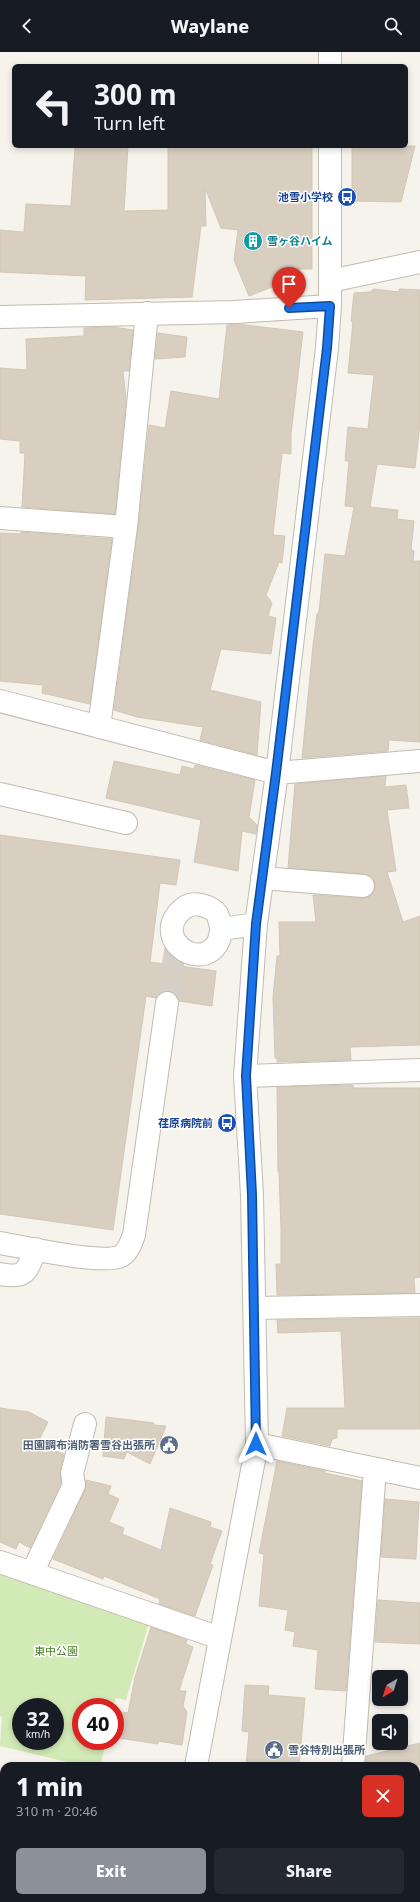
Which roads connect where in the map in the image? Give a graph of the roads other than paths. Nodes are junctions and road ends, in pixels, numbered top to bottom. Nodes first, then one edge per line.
1 (330, 52) edge
2 (330, 64) edge
3 (330, 148) edge
4 (420, 262) edge
5 (330, 281) junction
6 (330, 306) junction
7 (147, 313) junction
8 (0, 316) edge
9 (0, 518) edge
10 (126, 527) junction
11 (0, 701) edge
12 (99, 727) junction
13 (420, 761) edge
14 (276, 773) junction
15 (0, 794) edge
16 (126, 823) dead end
17 (262, 878) junction
18 (363, 886) dead end
19 (256, 924) junction
20 (222, 929) dead end
21 (167, 1003) tunnel mouth
22 (420, 1070) edge
23 (246, 1076) junction
24 (0, 1243) edge
25 (36, 1249) junction
26 (0, 1274) edge
27 (420, 1305) edge
28 (255, 1308) junction
29 (85, 1424) dead end
30 (256, 1444) junction
31 (375, 1469) junction
32 (420, 1478) edge
33 (0, 1562) edge
34 (32, 1573) junction
35 (220, 1638) junction
36 (197, 1762) edge
37 (353, 1762) edge

1 - 2 street
3 - 5 street
4 - 5 street
5 - 6 street
6 - 7 street
6 - 14 street
7 - 8 street
7 - 10 street
9 - 10 street
10 - 12 street
11 - 12 street
12 - 14 street
13 - 14 street
14 - 17 street
15 - 16 street
17 - 18 street
17 - 19 street
19 - 20 street
19 - 23 street
21 - 25 street
22 - 23 street
23 - 28 street
24 - 25 street
25 - 26 street
27 - 28 street
28 - 30 street
29 - 34 street
30 - 31 street
30 - 35 street
31 - 32 street
31 - 37 street
33 - 34 street
34 - 35 street
35 - 36 street

